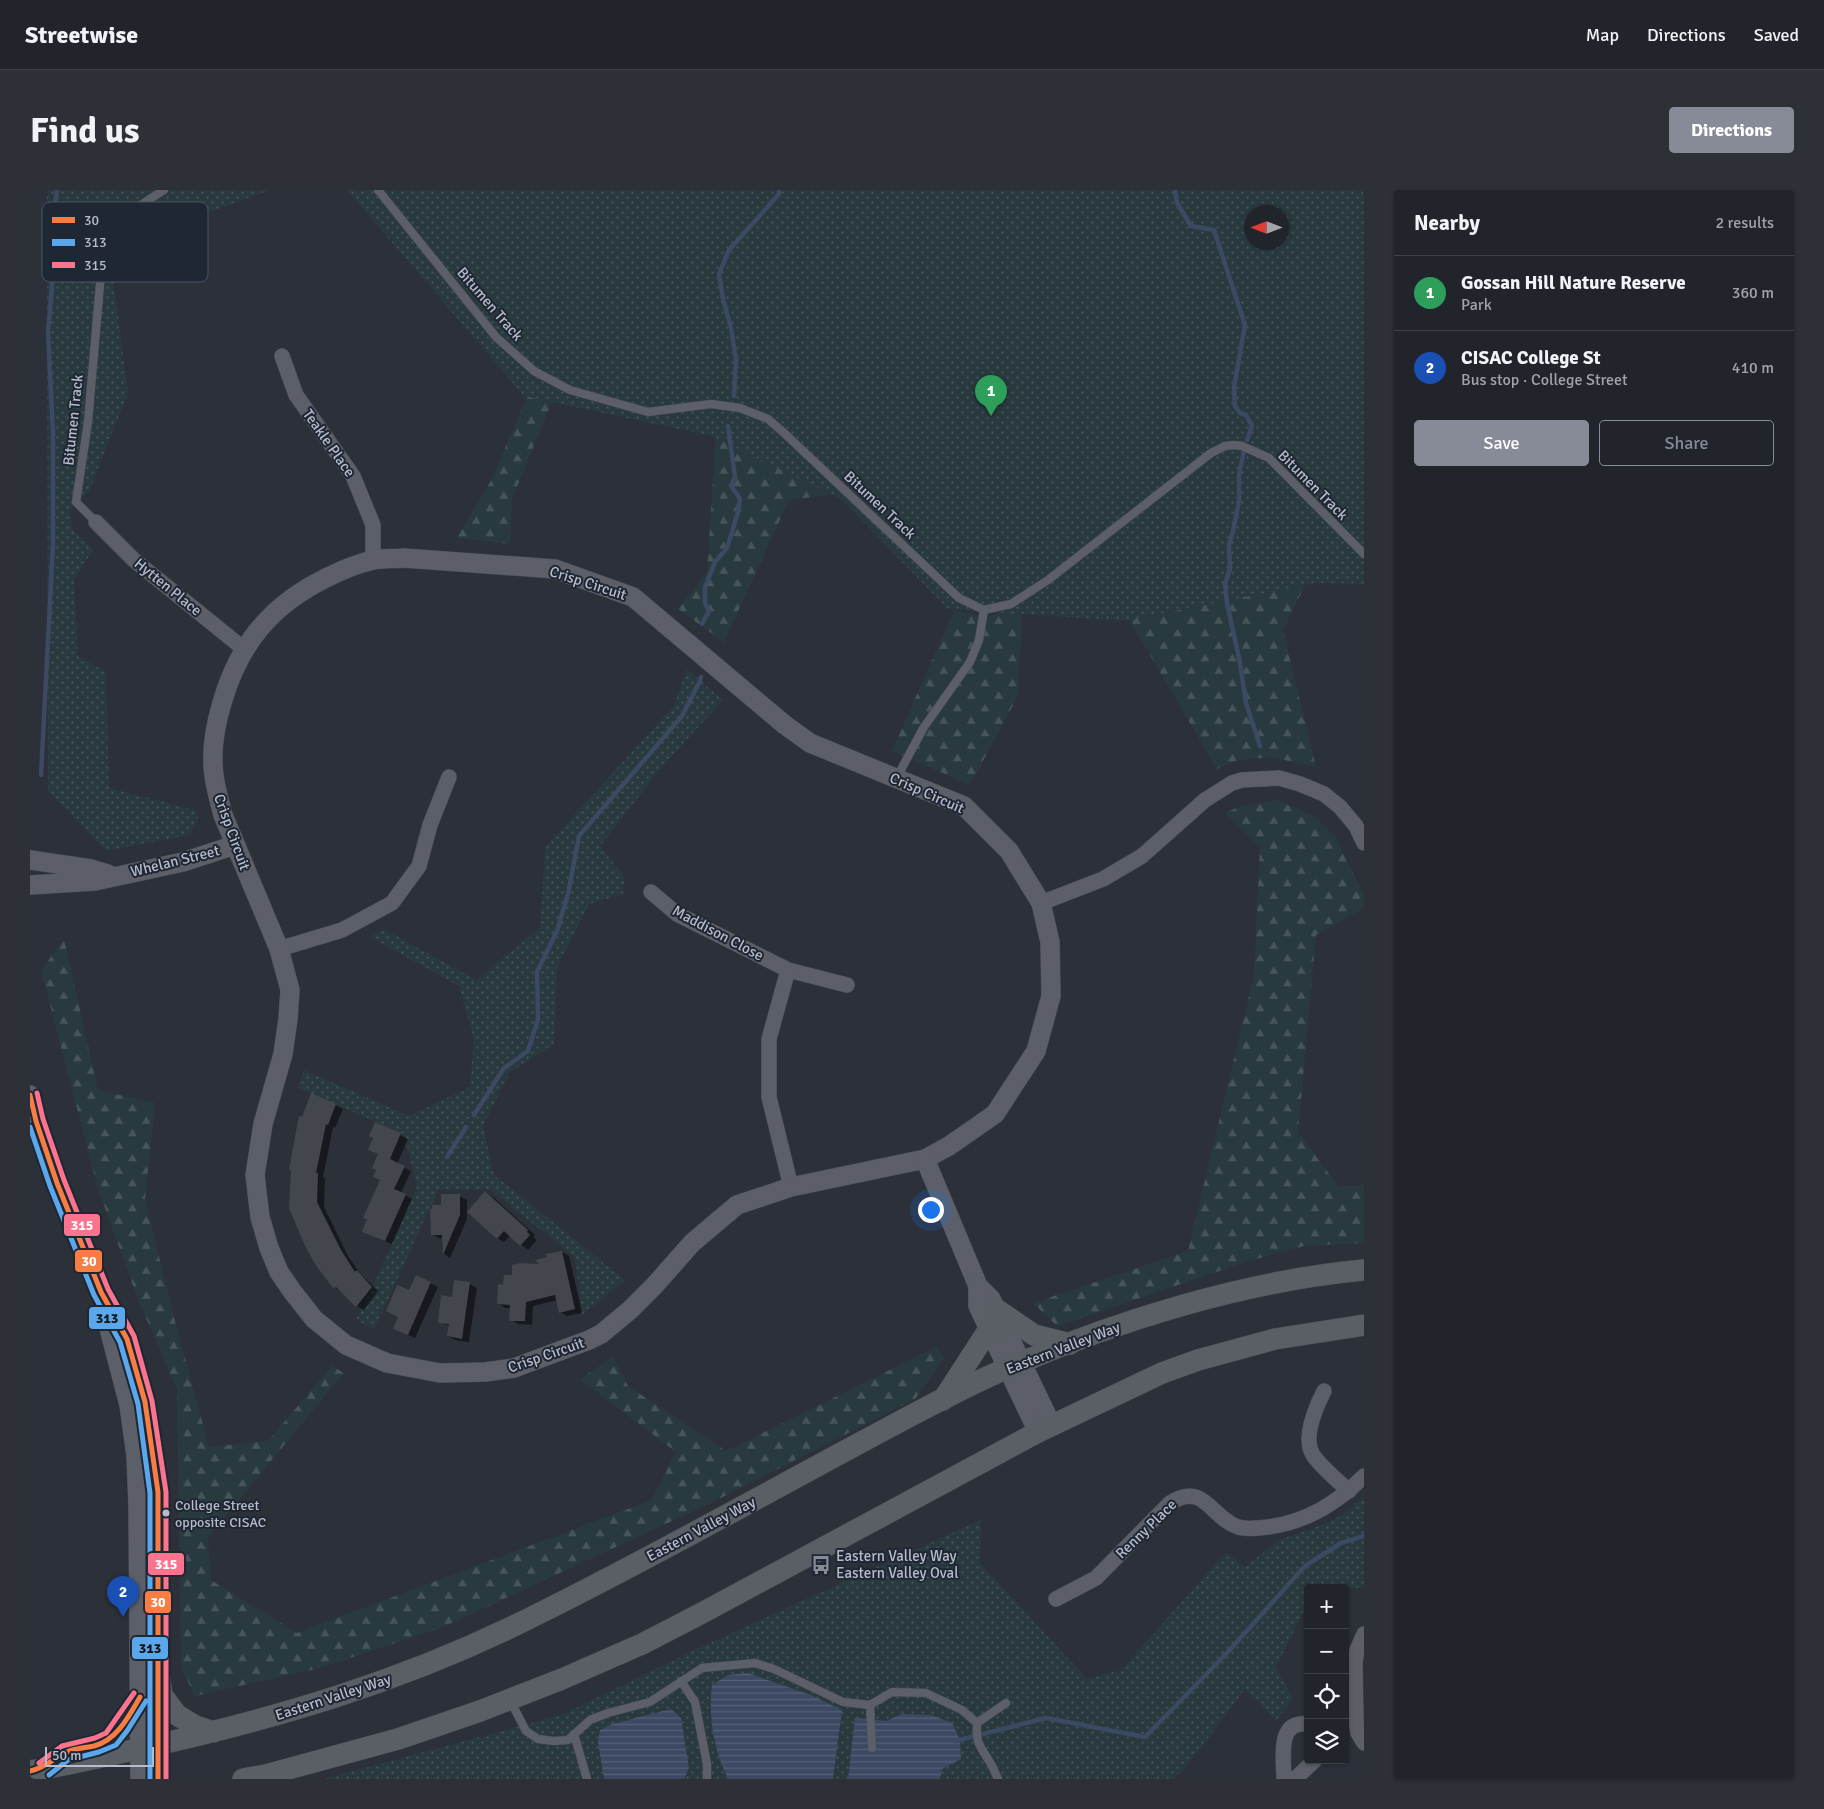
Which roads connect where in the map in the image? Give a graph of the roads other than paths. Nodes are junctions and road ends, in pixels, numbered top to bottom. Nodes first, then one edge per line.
1 (164, 190) edge
2 (378, 190) edge
3 (146, 202) edge
4 (100, 282) edge
5 (282, 356) dead end
6 (96, 522) joint
7 (1364, 554) edge
8 (373, 560) junction
9 (984, 610) junction
10 (244, 648) junction
11 (449, 777) dead end
12 (896, 779) junction
13 (1364, 843) edge
14 (235, 845) junction
15 (30, 860) edge
16 (114, 876) junction
17 (30, 885) edge
18 (650, 892) dead end
19 (1041, 903) junction
20 (279, 949) junction
21 (788, 970) junction
22 (847, 985) dead end
23 (30, 1094) edge
24 (926, 1158) junction
25 (790, 1187) junction
26 (1364, 1270) edge
27 (978, 1286) junction
28 (101, 1292) junction
29 (996, 1309) junction
30 (1364, 1324) edge
31 (989, 1329) junction
32 (1070, 1344) junction
33 (1015, 1365) junction
34 (1324, 1391) dead end
35 (943, 1400) junction
36 (1045, 1429) junction
37 (1364, 1476) edge
38 (1349, 1491) junction
39 (1056, 1598) dead end
40 (1364, 1634) edge
41 (158, 1666) junction
42 (682, 1681) junction
43 (140, 1697) junction
44 (510, 1700) junction
45 (1006, 1703) dead end
46 (870, 1705) junction
47 (977, 1723) junction
48 (1304, 1725) edge
49 (213, 1732) junction
50 (574, 1734) junction
51 (1364, 1743) edge
52 (149, 1746) junction
53 (872, 1748) dead end
54 (1311, 1764) edge
55 (37, 1770) edge
56 (140, 1779) edge
57 (158, 1779) edge
58 (244, 1779) edge
59 (587, 1779) edge
60 (708, 1779) edge
61 (998, 1779) edge
62 (1284, 1779) edge
63 (1295, 1779) edge

1 - 3 lane, Bitumen Track
2 - 9 lane, Bitumen Track
4 - 6 lane, Bitumen Track
5 - 8 street, Teakle Place
6 - 10 street, Hytten Place
7 - 9 lane, Bitumen Track
8 - 10 street, Crisp Circuit
8 - 12 street, Crisp Circuit
9 - 12 lane
10 - 14 street, Crisp Circuit
11 - 20 street
12 - 19 street, Crisp Circuit
13 - 19 street
14 - 16 street, Whelan Street
14 - 20 street, Crisp Circuit
15 - 16 street, Whelan Street
16 - 17 street, Whelan Street
18 - 21 street, Maddison Close
19 - 24 street, Crisp Circuit
20 - 25 street, Crisp Circuit
21 - 22 street, Maddison Close
21 - 25 street
23 - 28 street
24 - 25 street, Crisp Circuit
24 - 27 street
26 - 32 main road, Eastern Valley Way
27 - 29 street
27 - 31 street
28 - 41 street
28 - 43 street
29 - 32 main road
29 - 33 street
30 - 36 main road
31 - 33 street
31 - 35 main road
32 - 33 main road, Eastern Valley Way
33 - 35 main road, Eastern Valley Way
33 - 36 street
34 - 38 street
35 - 49 main road, Eastern Valley Way
36 - 44 main road
37 - 38 street, Renny Place
38 - 39 street, Renny Place
40 - 51 street
41 - 49 main road
41 - 52 street
42 - 46 lane
42 - 50 lane
42 - 60 lane
43 - 52 street
43 - 55 main road
44 - 50 lane
44 - 58 main road
45 - 47 lane
46 - 47 lane
46 - 53 lane
47 - 61 lane
48 - 62 street
49 - 52 main road, Eastern Valley Way
50 - 59 lane
52 - 55 main road, Eastern Valley Way
52 - 56 street
52 - 57 street
54 - 63 street

